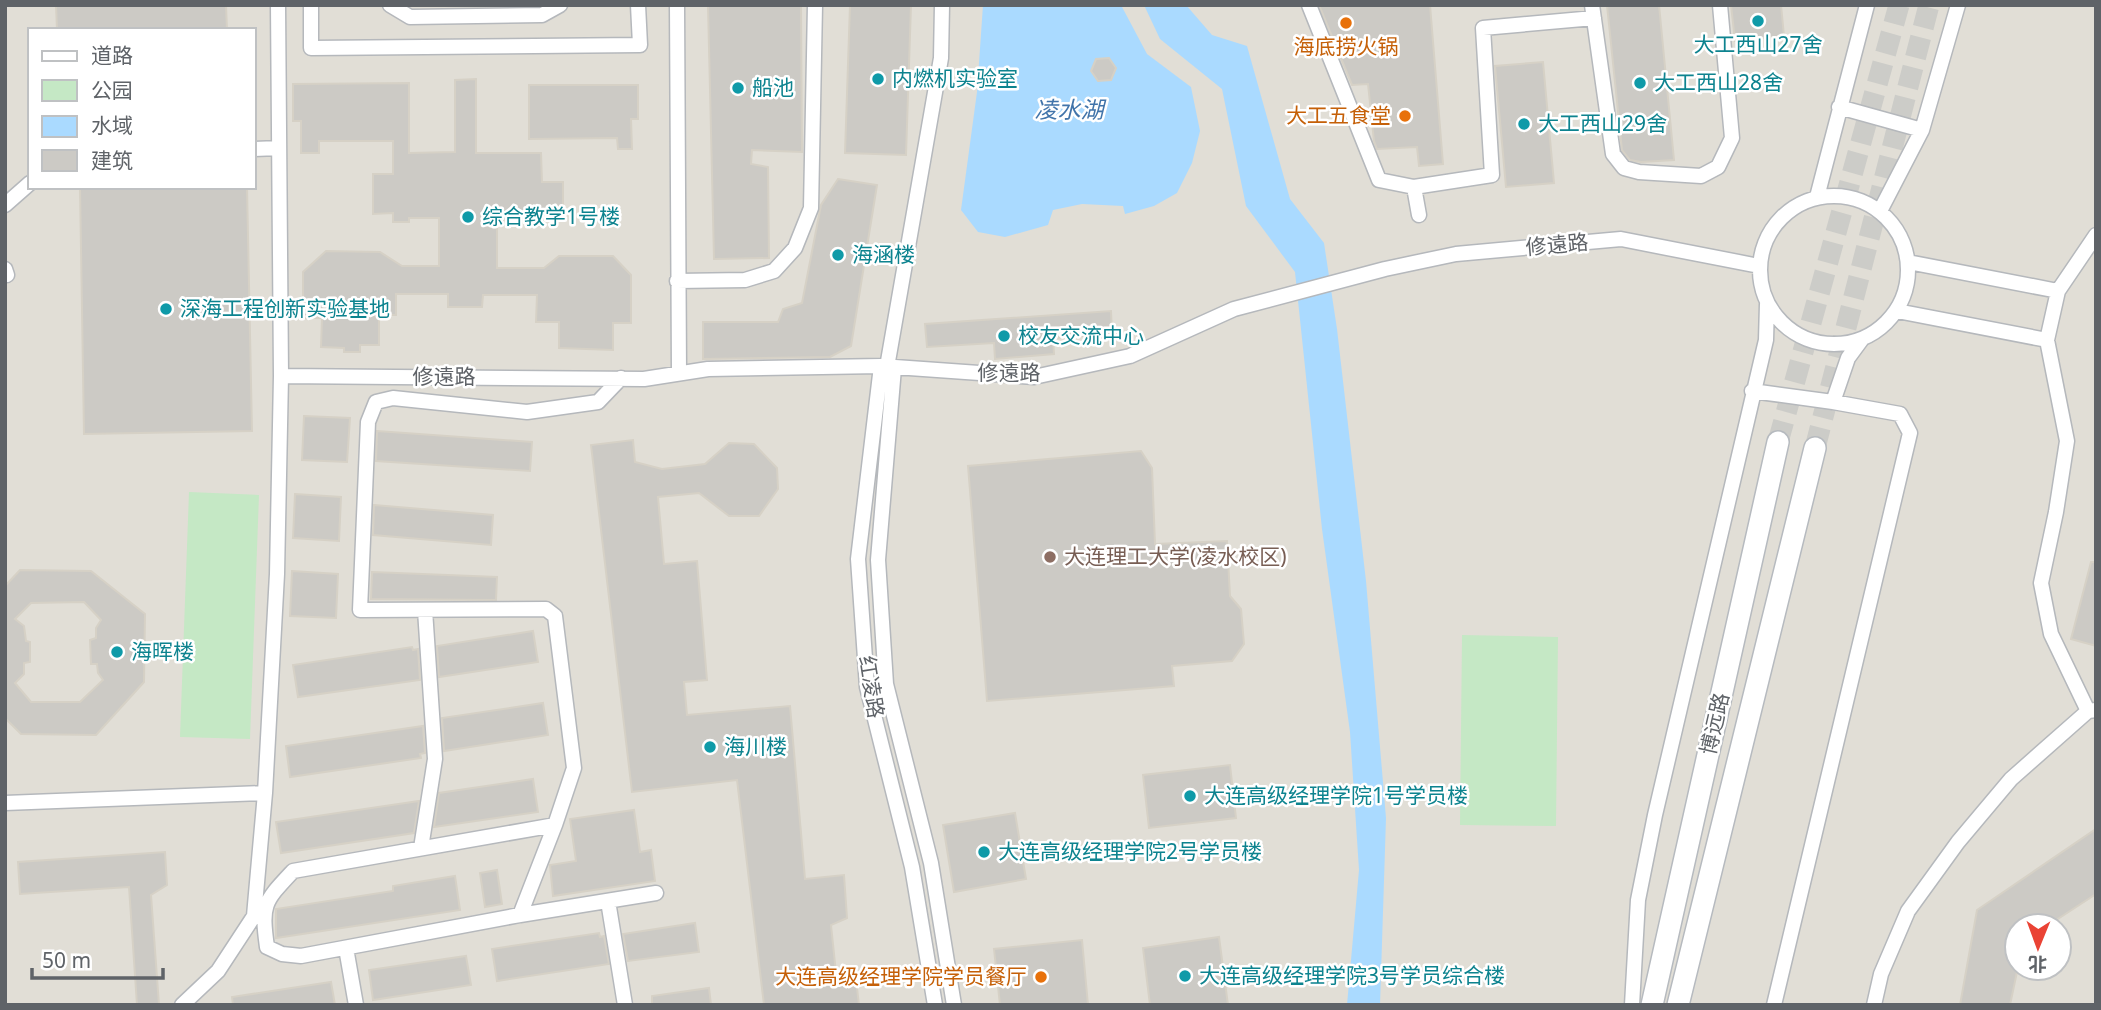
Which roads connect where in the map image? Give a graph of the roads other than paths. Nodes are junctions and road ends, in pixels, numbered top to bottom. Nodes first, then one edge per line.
1 (278, 5) edge
2 (311, 5) edge
3 (390, 5) edge
4 (560, 5) edge
5 (638, 5) edge
6 (677, 5) edge
7 (815, 5) edge
8 (943, 5) edge
9 (1309, 5) edge
10 (1720, 5) edge
11 (1867, 5) edge
12 (1958, 5) edge
13 (1593, 12) edge
14 (1839, 107) junction
15 (1922, 130) junction
16 (279, 148) junction
17 (256, 149) edge
18 (28, 185) edge
19 (1414, 187) junction
20 (1817, 197) junction
21 (5, 205) edge
22 (1880, 211) junction
23 (1419, 215) dead end
24 (2096, 234) edge
25 (1908, 262) junction
26 (1759, 266) junction
27 (677, 281) junction
28 (2058, 291) junction
29 (1767, 304) junction
30 (1896, 311) junction
31 (1861, 340) junction
32 (2047, 340) junction
33 (887, 367) junction
34 (679, 373) junction
35 (281, 376) junction
36 (621, 379) junction
37 (1752, 391) junction
38 (1833, 402) junction
39 (1778, 443) tunnel mouth
40 (1815, 448) tunnel mouth
41 (425, 610) junction
42 (2092, 711) edge
43 (265, 793) junction
44 (5, 803) edge
45 (555, 825) junction
46 (421, 848) junction
47 (656, 893) dead end
48 (608, 901) junction
49 (520, 915) junction
50 (346, 948) junction
51 (182, 1005) edge
52 (356, 1005) edge
53 (625, 1005) edge
54 (935, 1005) edge
55 (954, 1005) edge
56 (1632, 1005) edge
57 (1652, 1005) edge
58 (1678, 1005) edge
59 (1774, 1005) edge
60 (1874, 1005) edge

1 - 16 street
2 - 5 street
3 - 4 street
6 - 27 street
7 - 27 street
8 - 33 street, 红凌路
9 - 19 street
10 - 13 street
11 - 14 street
12 - 15 street
13 - 19 street
14 - 15 street
14 - 20 street
15 - 22 street
16 - 17 street
16 - 35 street
18 - 21 street
19 - 23 street
20 - 22 street
20 - 26 street
22 - 25 street
24 - 28 street
25 - 28 street
25 - 30 street
26 - 29 street
26 - 33 street, 修遠路
27 - 34 street
28 - 32 street
29 - 31 street
29 - 37 street
30 - 31 street
30 - 32 street
31 - 38 street
32 - 42 street
33 - 34 street, 修遠路
33 - 54 street, 红凌路
33 - 55 street, 红凌路
34 - 36 street, 修遠路
35 - 36 street, 修遠路
35 - 43 street
36 - 41 street
37 - 38 street
37 - 56 street
38 - 59 street
39 - 57 main road, 博远路
40 - 58 main road, 博远路
41 - 45 street
41 - 46 street
42 - 60 street
43 - 44 street
43 - 51 street
45 - 46 street
45 - 49 street
46 - 50 street
47 - 48 street
48 - 49 street
48 - 53 street
49 - 50 street
50 - 52 street

